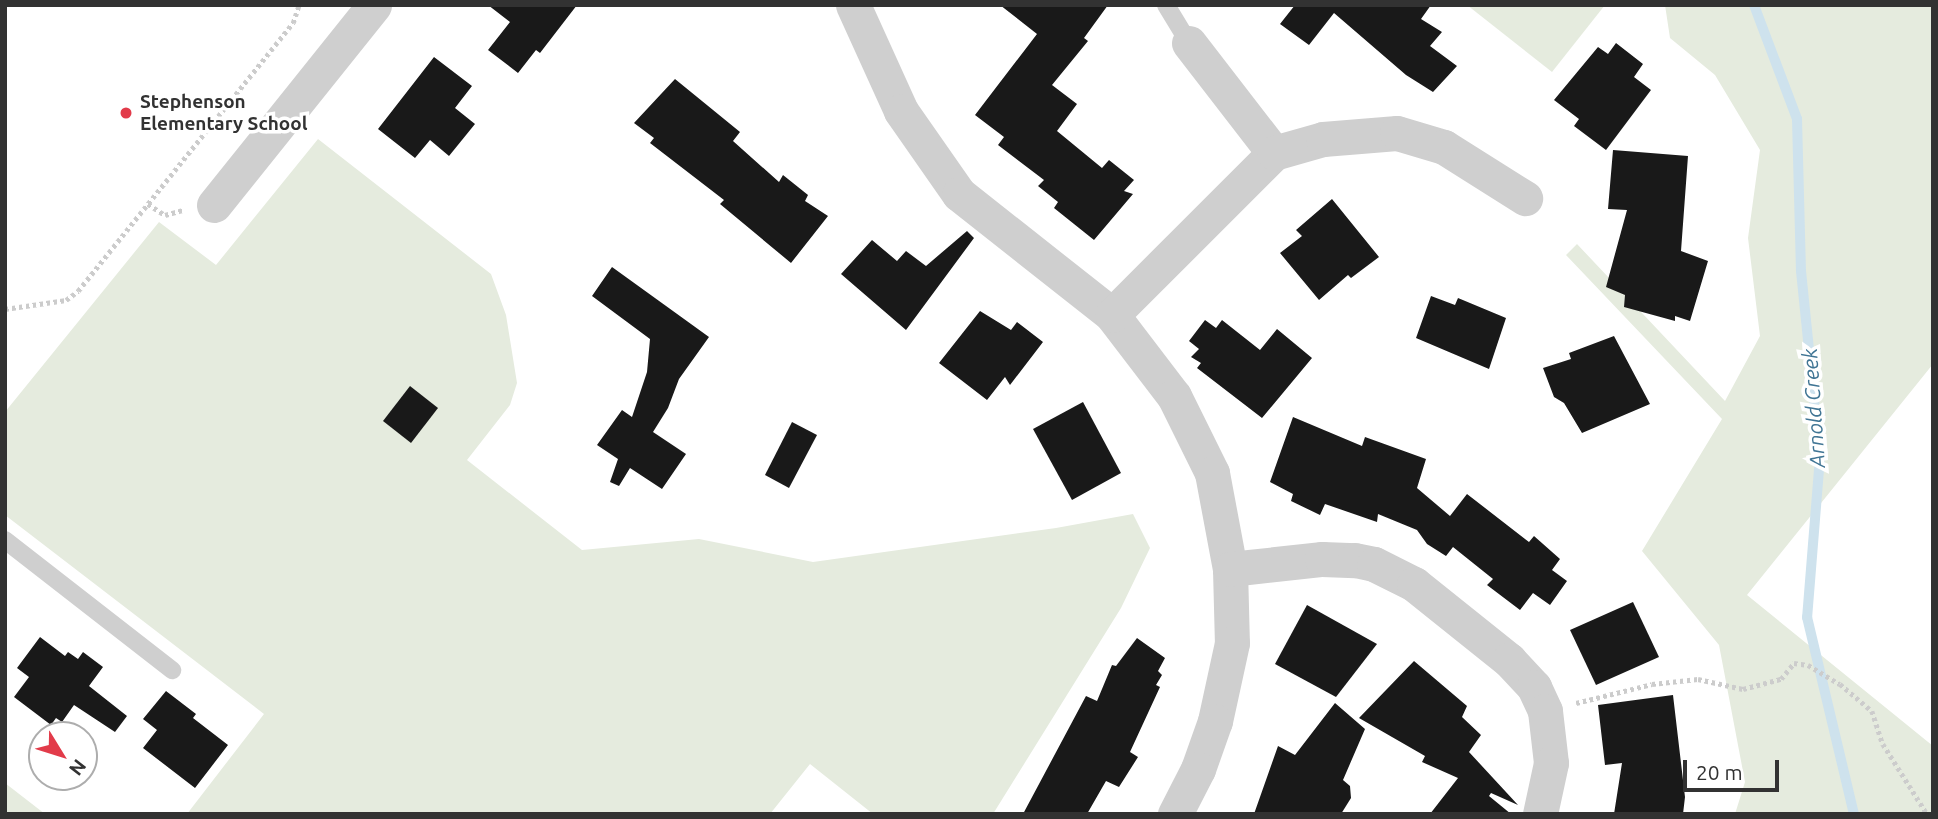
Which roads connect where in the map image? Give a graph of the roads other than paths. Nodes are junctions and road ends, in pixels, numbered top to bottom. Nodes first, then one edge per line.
1 (374, 5) edge
2 (853, 5) edge
3 (1166, 5) edge
4 (1189, 43) joint
5 (1273, 153) junction
6 (1525, 198) dead end
7 (214, 205) dead end
8 (1112, 316) junction
9 (5, 540) edge
10 (1230, 569) junction
11 (172, 670) dead end
12 (1175, 814) edge
13 (1541, 814) edge

1 - 7 street
2 - 8 street
3 - 4 lane
4 - 5 street
5 - 6 street
5 - 8 street
8 - 10 street
9 - 11 lane
10 - 12 street
10 - 13 street

